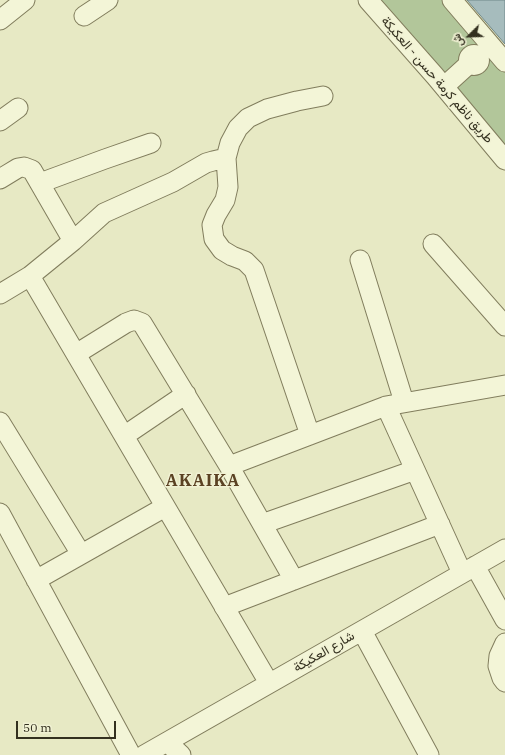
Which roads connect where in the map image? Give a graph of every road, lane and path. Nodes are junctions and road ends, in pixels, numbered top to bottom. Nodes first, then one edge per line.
1 (25, 0) edge
2 (108, 0) edge
3 (368, 0) edge
4 (377, 0) edge
5 (452, 0) edge
6 (84, 16) dead end
7 (0, 20) edge
8 (480, 55) junction
9 (505, 62) edge
10 (448, 83) junction
11 (323, 96) dead end
12 (18, 108) dead end
13 (0, 121) edge
14 (151, 143) dead end
15 (505, 149) edge
16 (226, 158) junction
17 (505, 160) edge
18 (0, 179) edge
19 (40, 184) junction
20 (73, 241) junction
21 (433, 244) dead end
22 (360, 260) dead end
23 (30, 276) junction
24 (0, 294) edge
25 (505, 326) edge
26 (76, 354) junction
27 (505, 385) edge
28 (186, 394) junction
29 (395, 404) junction
30 (0, 422) edge
31 (310, 435) junction
32 (124, 436) junction
33 (229, 466) junction
34 (415, 470) junction
35 (165, 506) junction
36 (0, 512) edge
37 (262, 524) junction
38 (440, 524) junction
39 (505, 549) edge
40 (81, 554) junction
41 (468, 570) junction
42 (36, 580) junction
43 (294, 580) junction
44 (224, 607) junction
45 (505, 620) edge
46 (362, 631) junction
47 (505, 643) edge
48 (505, 682) edge
49 (269, 683) junction
50 (167, 742) junction
51 (131, 755) edge
52 (144, 755) edge
53 (181, 755) edge
54 (429, 755) edge

1 - 7 street
2 - 6 street
3 - 17 street, طريق ناظم كرمة حسن - العكيكة
4 - 10 street
5 - 8 street
8 - 9 street
8 - 10 street
10 - 15 street
11 - 16 street
12 - 13 street
14 - 19 street
16 - 20 street
16 - 31 street
18 - 19 street
19 - 20 street
20 - 23 street
21 - 25 street
22 - 29 street
23 - 24 street
23 - 26 street
26 - 28 street
26 - 32 street
27 - 29 street
28 - 32 street
28 - 33 street
29 - 31 street
29 - 34 street
30 - 40 street
31 - 33 street
32 - 35 street
33 - 37 street
34 - 37 street
34 - 38 street
35 - 40 street
35 - 44 street
36 - 42 street
37 - 43 street
38 - 41 street
38 - 43 street
39 - 41 street, شارع العكيكة
40 - 42 street
41 - 45 street
41 - 46 street, شارع العكيكة
42 - 51 street
43 - 44 street
44 - 49 street
46 - 49 street, شارع العكيكة
46 - 54 street
47 - 48 street
49 - 50 street, شارع العكيكة
50 - 52 street, شارع العكيكة
50 - 53 street

